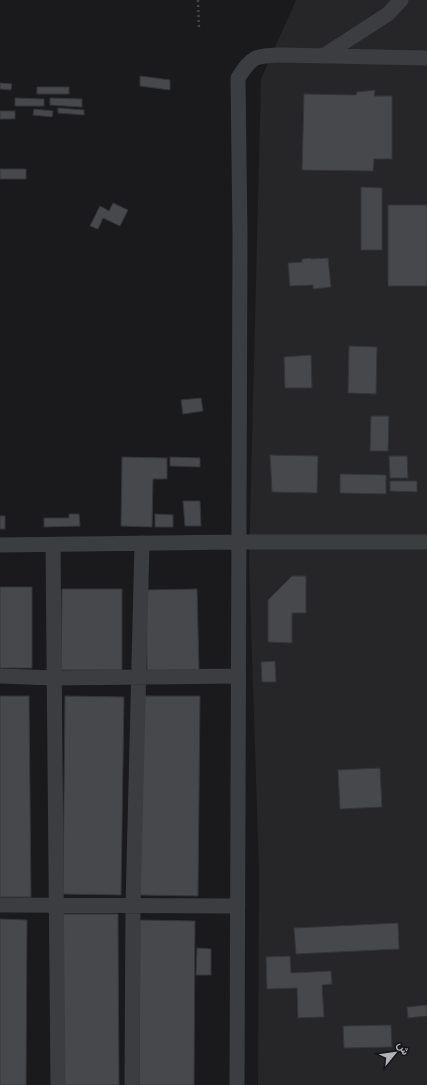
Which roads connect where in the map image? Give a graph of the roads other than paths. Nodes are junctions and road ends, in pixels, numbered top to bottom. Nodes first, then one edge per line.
1 (401, 0) edge
2 (323, 56) junction
3 (427, 58) edge
4 (238, 542) junction
5 (427, 542) edge
6 (142, 543) junction
7 (53, 544) junction
8 (0, 545) edge
9 (0, 676) edge
10 (238, 676) junction
11 (139, 677) junction
12 (54, 678) junction
13 (0, 905) edge
14 (57, 905) junction
15 (133, 905) junction
16 (238, 906) junction
17 (58, 1085) edge
18 (132, 1085) edge
19 (237, 1085) edge

1 - 2 street
2 - 3 street
2 - 4 street
4 - 5 street
4 - 6 street
4 - 10 street
6 - 7 street
6 - 11 street
7 - 8 street
7 - 12 street
9 - 12 street
10 - 11 street
10 - 16 street
11 - 12 street
11 - 15 street
12 - 14 street
13 - 14 street
14 - 15 street
14 - 17 street
15 - 16 street
15 - 18 street
16 - 19 street

